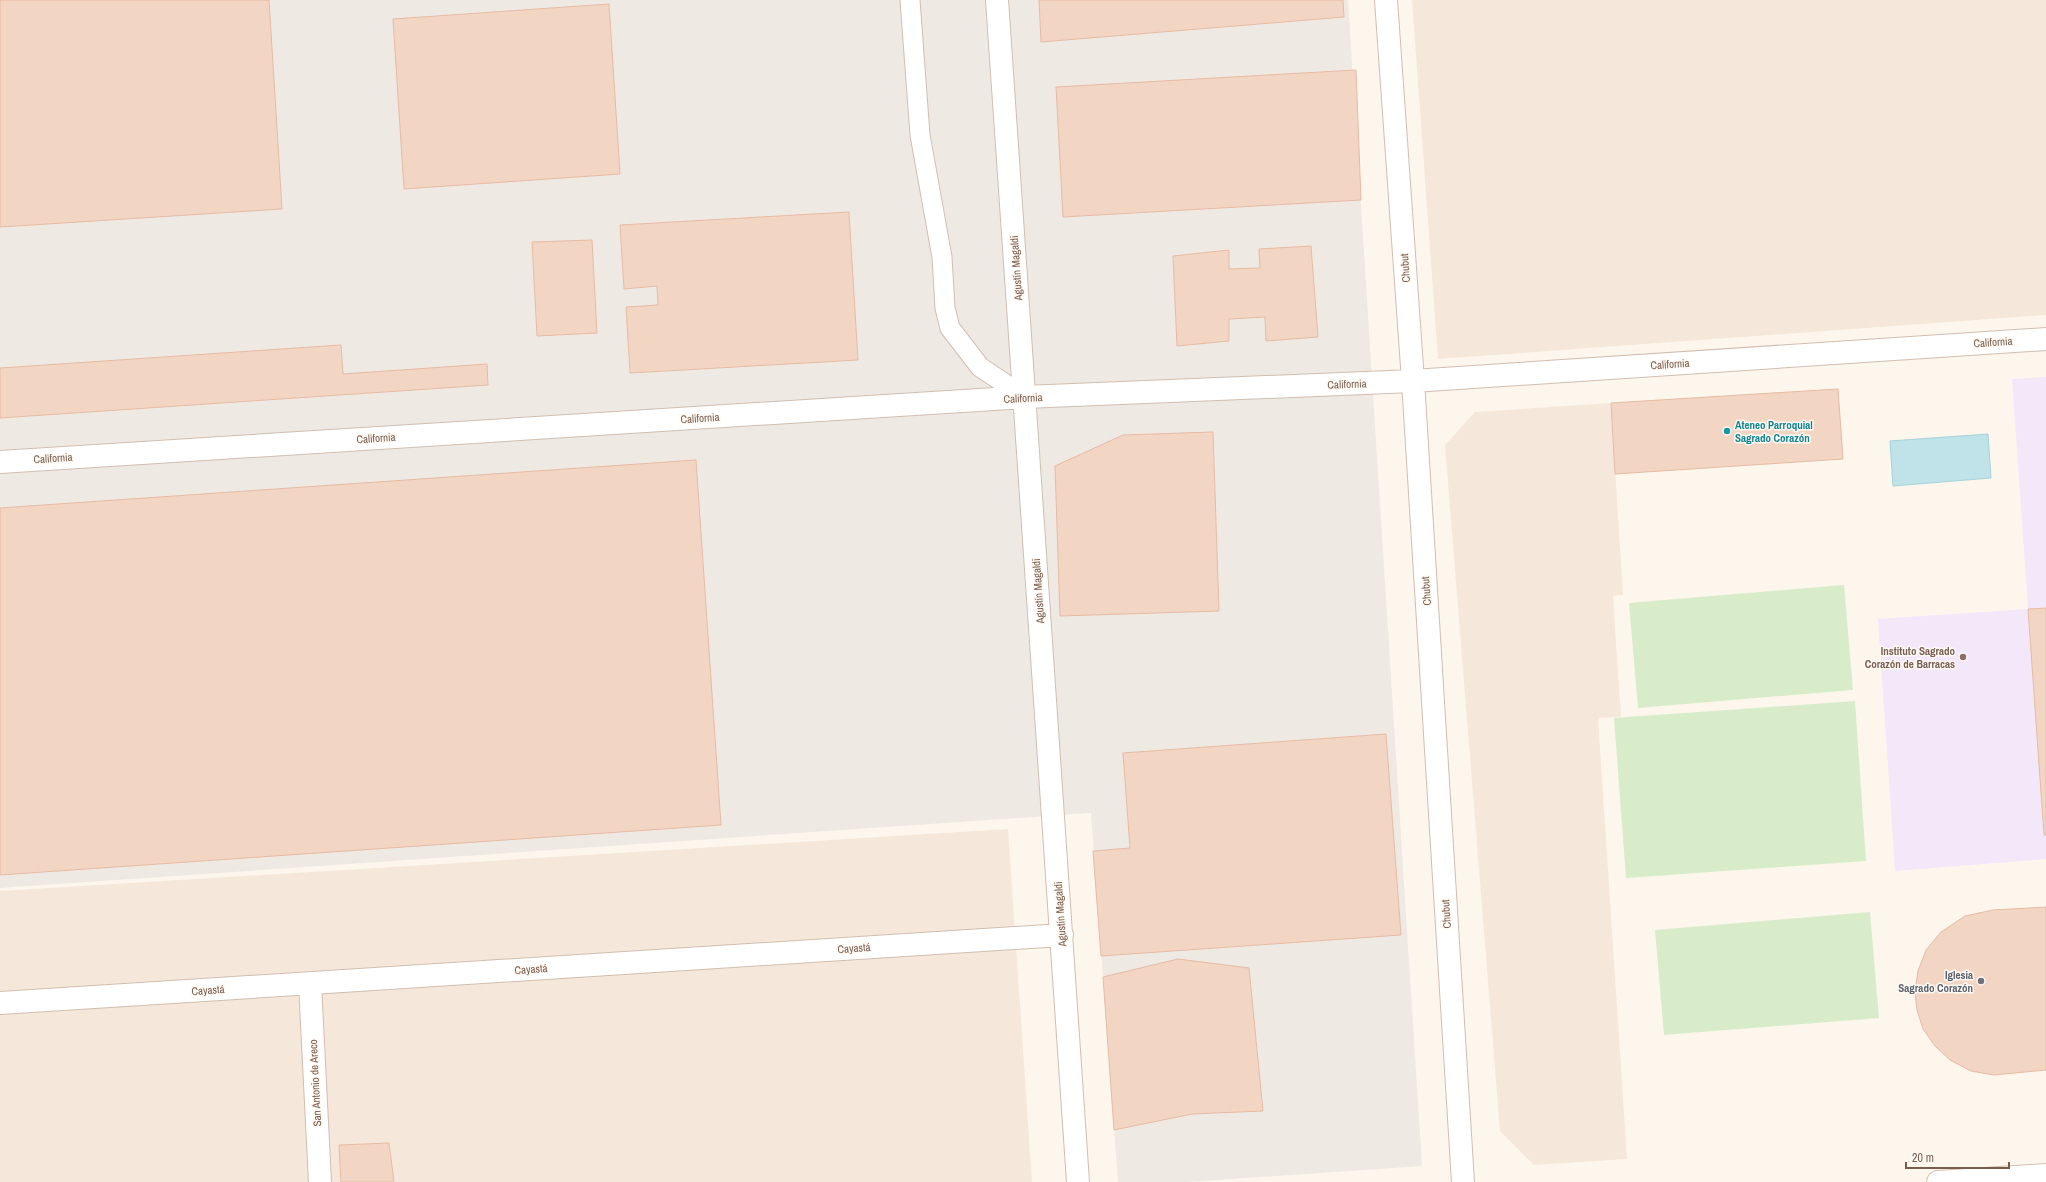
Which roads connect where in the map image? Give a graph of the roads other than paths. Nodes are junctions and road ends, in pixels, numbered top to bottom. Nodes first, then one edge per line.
1 (910, 0) edge
2 (997, 0) edge
3 (1386, 0) edge
4 (2046, 339) edge
5 (1413, 381) junction
6 (1025, 397) junction
7 (0, 462) edge
8 (1062, 935) junction
9 (310, 984) junction
10 (0, 1004) edge
11 (2046, 1175) edge
12 (320, 1182) edge
13 (1078, 1182) edge
14 (1463, 1182) edge
15 (1938, 1182) edge

1 - 6 lane
2 - 6 street, Agustín Magaldi
3 - 5 street, Chubut
4 - 5 street, California
5 - 6 street, California
5 - 14 street, Chubut
6 - 7 street, California
6 - 8 street, Agustín Magaldi
8 - 9 street, Cayastá
8 - 13 street, Agustín Magaldi
9 - 10 street, Cayastá
9 - 12 street, San Antonio de Areco
11 - 15 street

